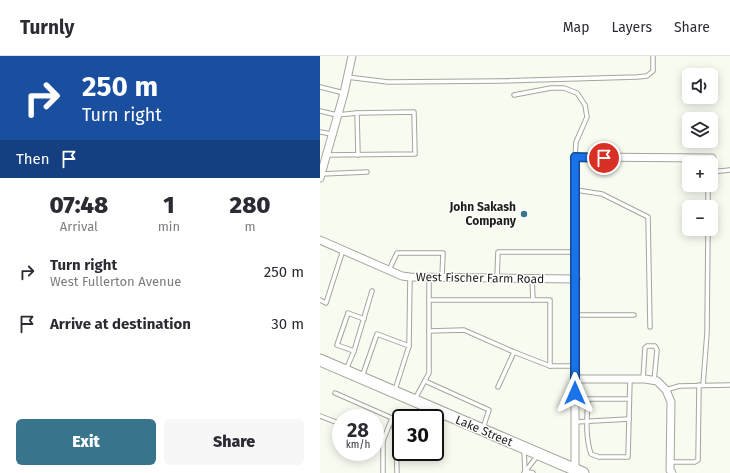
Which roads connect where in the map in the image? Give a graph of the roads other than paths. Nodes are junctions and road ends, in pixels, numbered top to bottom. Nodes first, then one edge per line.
1 (352, 56) edge
2 (653, 56) edge
3 (347, 77) junction
4 (320, 88) edge
5 (344, 93) junction
6 (514, 95) dead end
7 (320, 111) edge
8 (357, 113) junction
9 (337, 115) junction
10 (320, 132) edge
11 (332, 134) junction
12 (326, 155) junction
13 (358, 155) junction
14 (575, 157) junction
15 (682, 158) edge
16 (730, 170) edge
17 (718, 171) edge
18 (367, 172) dead end
19 (321, 176) edge
20 (575, 190) junction
21 (708, 236) edge
22 (320, 240) edge
23 (343, 250) junction
24 (576, 252) junction
25 (389, 270) junction
26 (410, 277) junction
27 (429, 278) junction
28 (442, 278) junction
29 (497, 278) junction
30 (532, 278) junction
31 (576, 279) junction
32 (372, 291) dead end
33 (320, 300) edge
34 (429, 300) junction
35 (532, 300) junction
36 (576, 315) junction
37 (634, 315) dead end
38 (364, 319) junction
39 (650, 327) dead end
40 (429, 331) junction
41 (409, 346) junction
42 (354, 350) junction
43 (514, 352) junction
44 (321, 363) edge
45 (550, 366) junction
46 (576, 366) junction
47 (346, 371) junction
48 (362, 378) junction
49 (576, 379) junction
50 (630, 379) junction
51 (643, 379) junction
52 (425, 381) junction
53 (654, 381) junction
54 (701, 385) junction
55 (730, 385) edge
56 (498, 387) dead end
57 (666, 390) junction
58 (395, 392) junction
59 (336, 393) dead end
60 (629, 399) junction
61 (414, 401) junction
62 (432, 409) edge
63 (444, 414) edge
64 (320, 416) edge
65 (392, 418) joint
66 (629, 419) junction
67 (332, 421) edge
68 (575, 422) junction
69 (586, 422) junction
70 (482, 430) junction
71 (384, 438) edge
72 (524, 448) junction
73 (538, 454) junction
74 (383, 461) edge
75 (396, 461) edge
76 (670, 462) junction
77 (525, 472) edge
78 (577, 472) edge
79 (383, 473) edge
80 (396, 473) edge
81 (533, 473) edge
82 (589, 473) edge
83 (672, 473) edge

1 - 3 street
2 - 3 lane
3 - 5 street
4 - 5 lane
5 - 9 street
6 - 14 lane
7 - 9 lane
8 - 9 lane
8 - 13 lane
8 - 13 lane
9 - 11 street
10 - 11 lane
11 - 12 street
12 - 13 lane
12 - 19 street
14 - 15 street
14 - 20 street
16 - 17 lane
18 - 19 lane
20 - 24 street
20 - 39 lane
21 - 54 lane
22 - 23 street, West Fischer Farm Road
23 - 25 street, West Fischer Farm Road
23 - 33 lane
24 - 29 lane
24 - 31 street
25 - 26 street, West Fischer Farm Road
25 - 28 lane
26 - 27 street, West Fischer Farm Road
26 - 41 lane
27 - 28 street, West Fischer Farm Road
27 - 34 lane
28 - 29 street, West Fischer Farm Road
29 - 30 street, West Fischer Farm Road
30 - 31 street, West Fischer Farm Road
30 - 35 lane
31 - 36 street
32 - 38 lane
34 - 35 lane
34 - 40 lane
35 - 45 lane
36 - 37 lane
36 - 46 street
38 - 42 lane
38 - 42 lane
40 - 43 lane
40 - 52 lane
41 - 48 lane
41 - 58 lane
42 - 47 lane
43 - 45 lane
43 - 56 lane
44 - 47 main road, Lake Street
45 - 46 lane
46 - 49 street
47 - 48 main road, Lake Street
48 - 58 main road, Lake Street
49 - 50 street
49 - 68 street
50 - 51 street
50 - 60 lane
51 - 53 street
51 - 53 lane
52 - 61 lane
52 - 70 lane
53 - 57 street
54 - 55 lane
54 - 57 lane
54 - 76 lane
57 - 76 street
58 - 61 main road, Lake Street
59 - 65 lane
60 - 66 lane
60 - 69 lane
61 - 62 main road, Lake Street
63 - 70 main road, Lake Street
64 - 67 lane
65 - 71 lane
66 - 69 lane
66 - 69 lane
68 - 69 lane
68 - 78 street
70 - 72 main road, Lake Street
72 - 73 main road, Lake Street
72 - 77 lane
73 - 77 lane
73 - 78 main road, Lake Street
74 - 79 lane
75 - 80 lane
76 - 83 street
77 - 81 lane
78 - 82 main road, Lake Street

